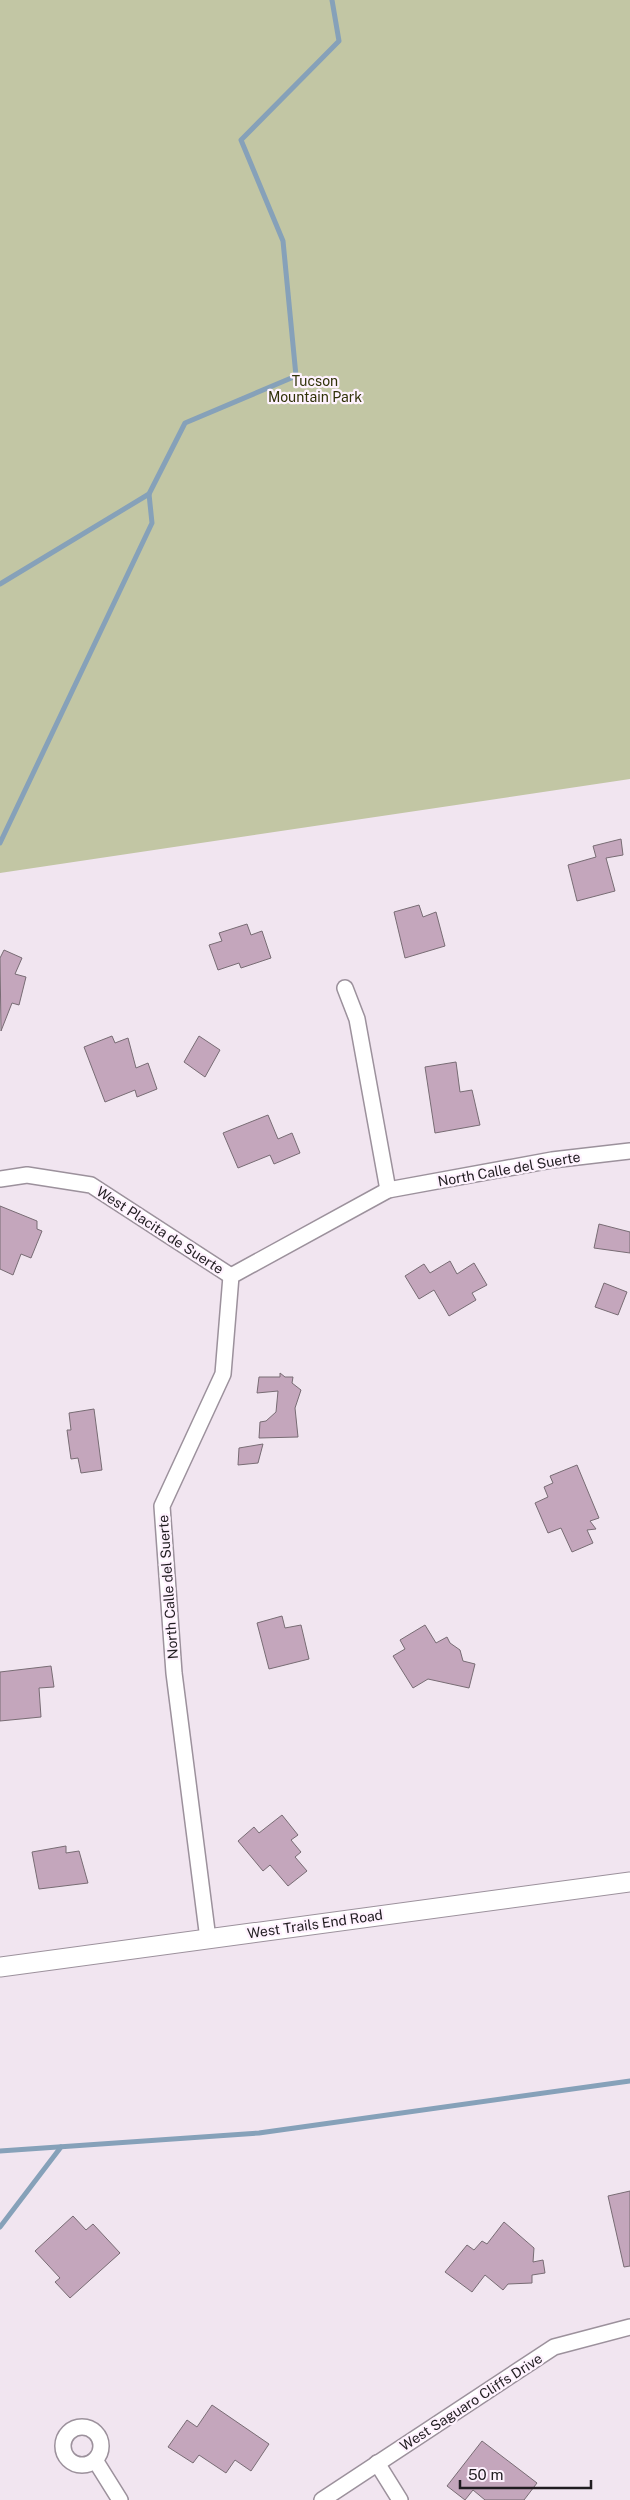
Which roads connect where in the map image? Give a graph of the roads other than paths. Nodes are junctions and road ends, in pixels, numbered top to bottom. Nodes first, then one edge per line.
1 (345, 988) dead end
2 (630, 1151) edge
3 (0, 1180) edge
4 (388, 1190) junction
5 (231, 1276) junction
6 (630, 1882) edge
7 (208, 1939) junction
8 (0, 1967) edge
9 (630, 2327) edge
10 (95, 2460) dead end
11 (377, 2463) junction
12 (120, 2500) edge
13 (322, 2500) edge
14 (400, 2500) edge

1 - 4 street
2 - 4 street, North Calle del Suerte
3 - 5 street, West Placita de Suerte
4 - 5 street, North Calle del Suerte
5 - 7 street, North Calle del Suerte
6 - 7 street, West Trails End Road
7 - 8 street, West Trails End Road
9 - 11 street, West Saguaro Cliffs Drive
10 - 12 street
11 - 13 street, West Saguaro Cliffs Drive
11 - 14 street

